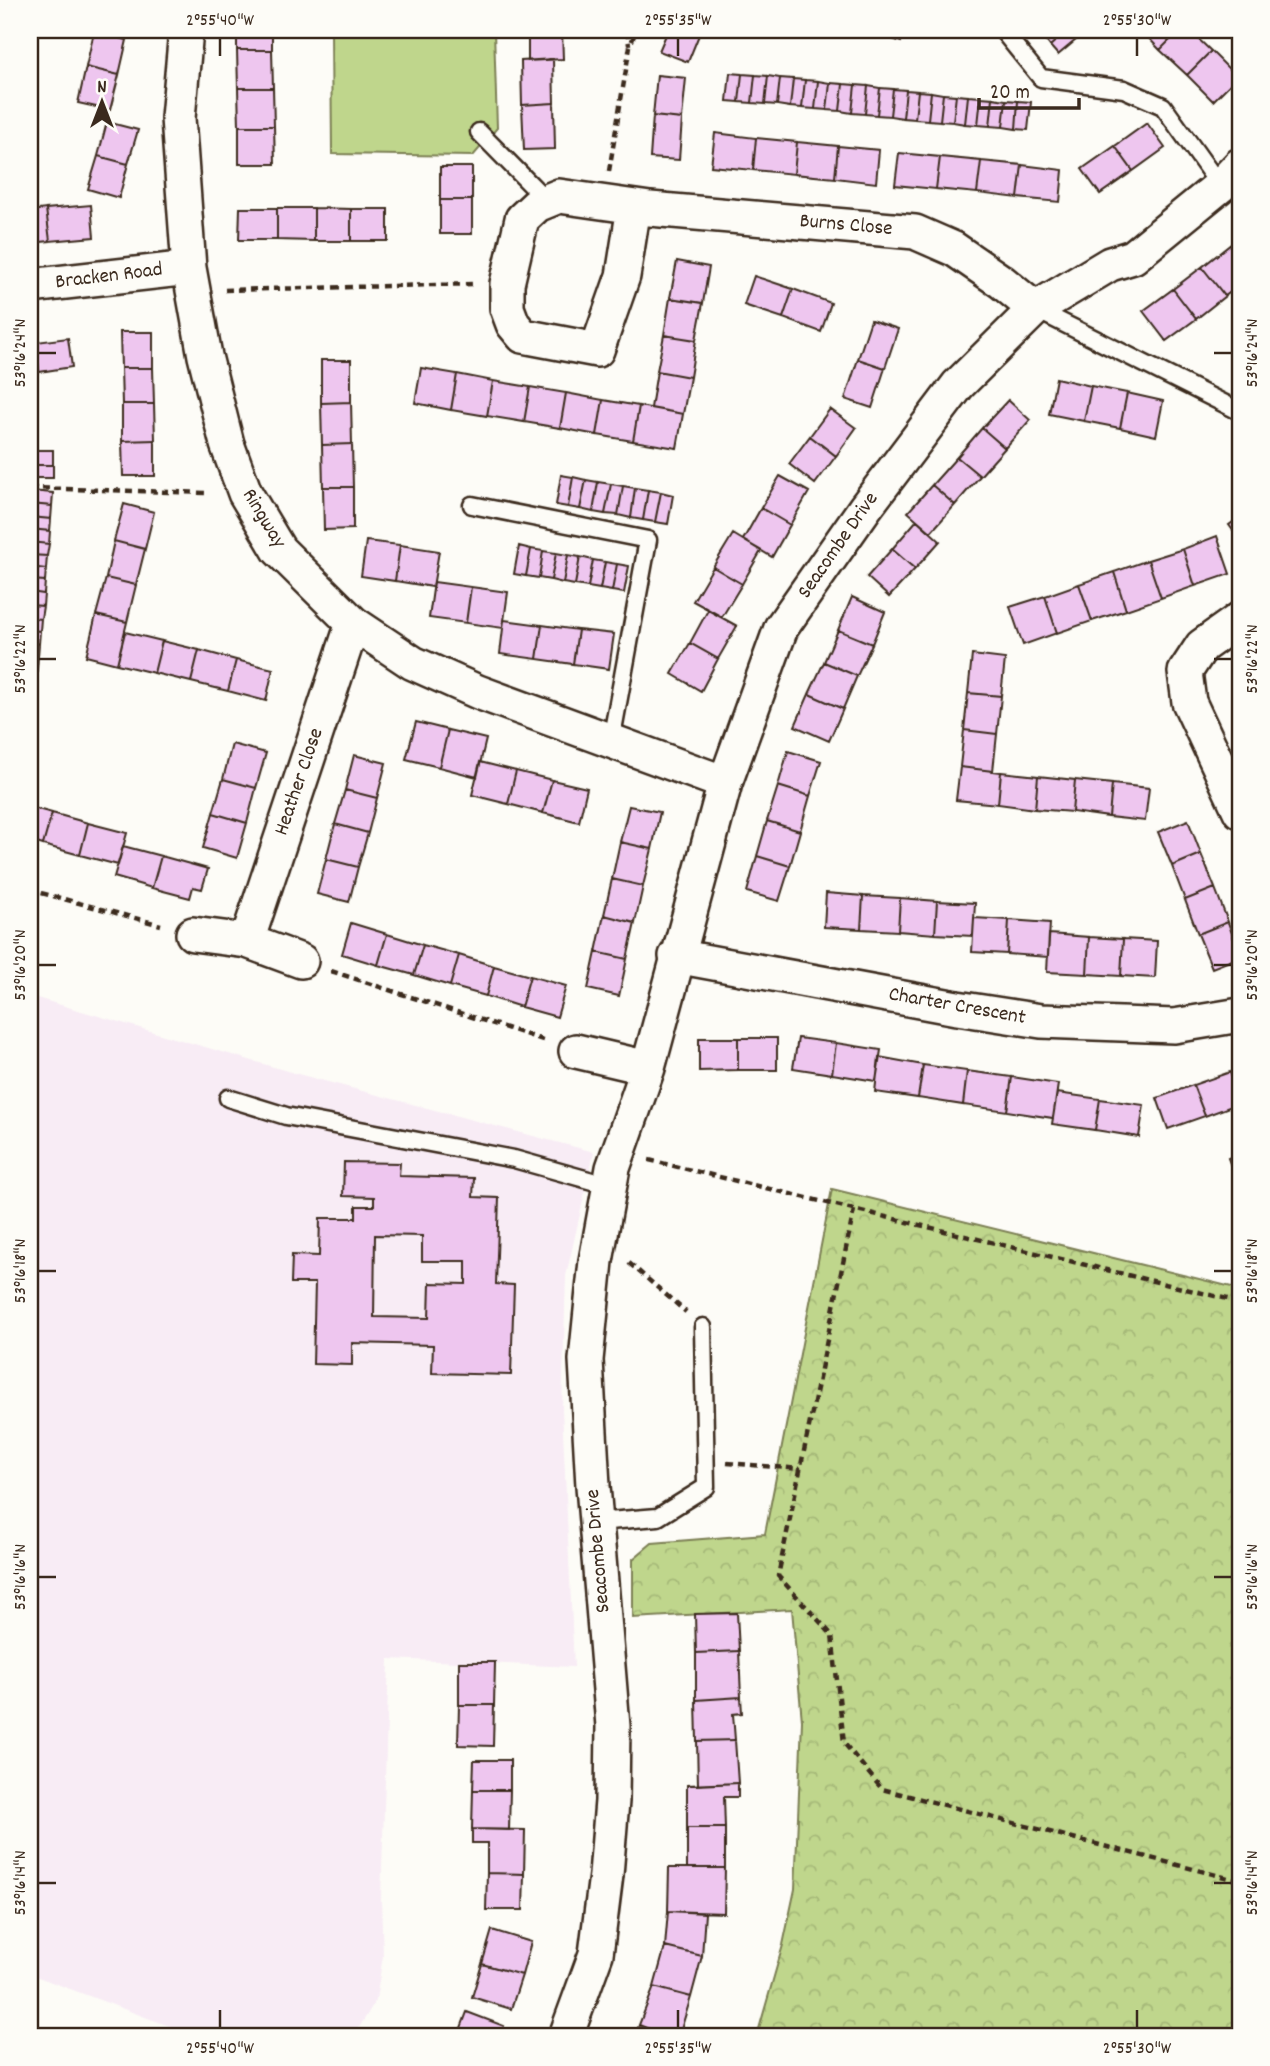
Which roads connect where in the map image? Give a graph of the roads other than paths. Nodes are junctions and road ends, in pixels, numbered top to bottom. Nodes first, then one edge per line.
1 (186, 30) edge
2 (1002, 30) edge
3 (479, 132) dead end
4 (1230, 175) edge
5 (547, 201) junction
6 (619, 205) junction
7 (191, 279) junction
8 (30, 286) edge
9 (1035, 309) junction
10 (1236, 409) dead end
11 (472, 505) dead end
12 (1240, 619) edge
13 (354, 624) junction
14 (611, 741) junction
15 (725, 783) junction
16 (1240, 811) edge
17 (193, 934) road end
18 (247, 941) junction
19 (676, 956) junction
20 (301, 961) road end
21 (1240, 1015) edge
22 (576, 1051) road end
23 (648, 1068) junction
24 (228, 1098) dead end
25 (610, 1186) junction
26 (702, 1327) road end
27 (596, 1522) junction
28 (566, 2036) edge

1 - 7 street, Ringway
2 - 4 lane
3 - 5 lane
4 - 9 street, Seacombe Drive
5 - 6 street, Burns Close
5 - 6 street
6 - 9 street, Burns Close
7 - 8 street, Bracken Road
7 - 13 street, Ringway
9 - 10 lane
9 - 15 street, Seacombe Drive
11 - 14 lane
12 - 16 street
13 - 14 street, Ringway
13 - 18 street, Heather Close
14 - 15 street, Ringway
15 - 19 street, Seacombe Drive
17 - 18 street
18 - 20 street
19 - 21 street, Charter Crescent
19 - 23 street, Seacombe Drive
22 - 23 street
23 - 25 street, Seacombe Drive
24 - 25 lane
25 - 27 street, Seacombe Drive
26 - 27 lane
27 - 28 street, Seacombe Drive

